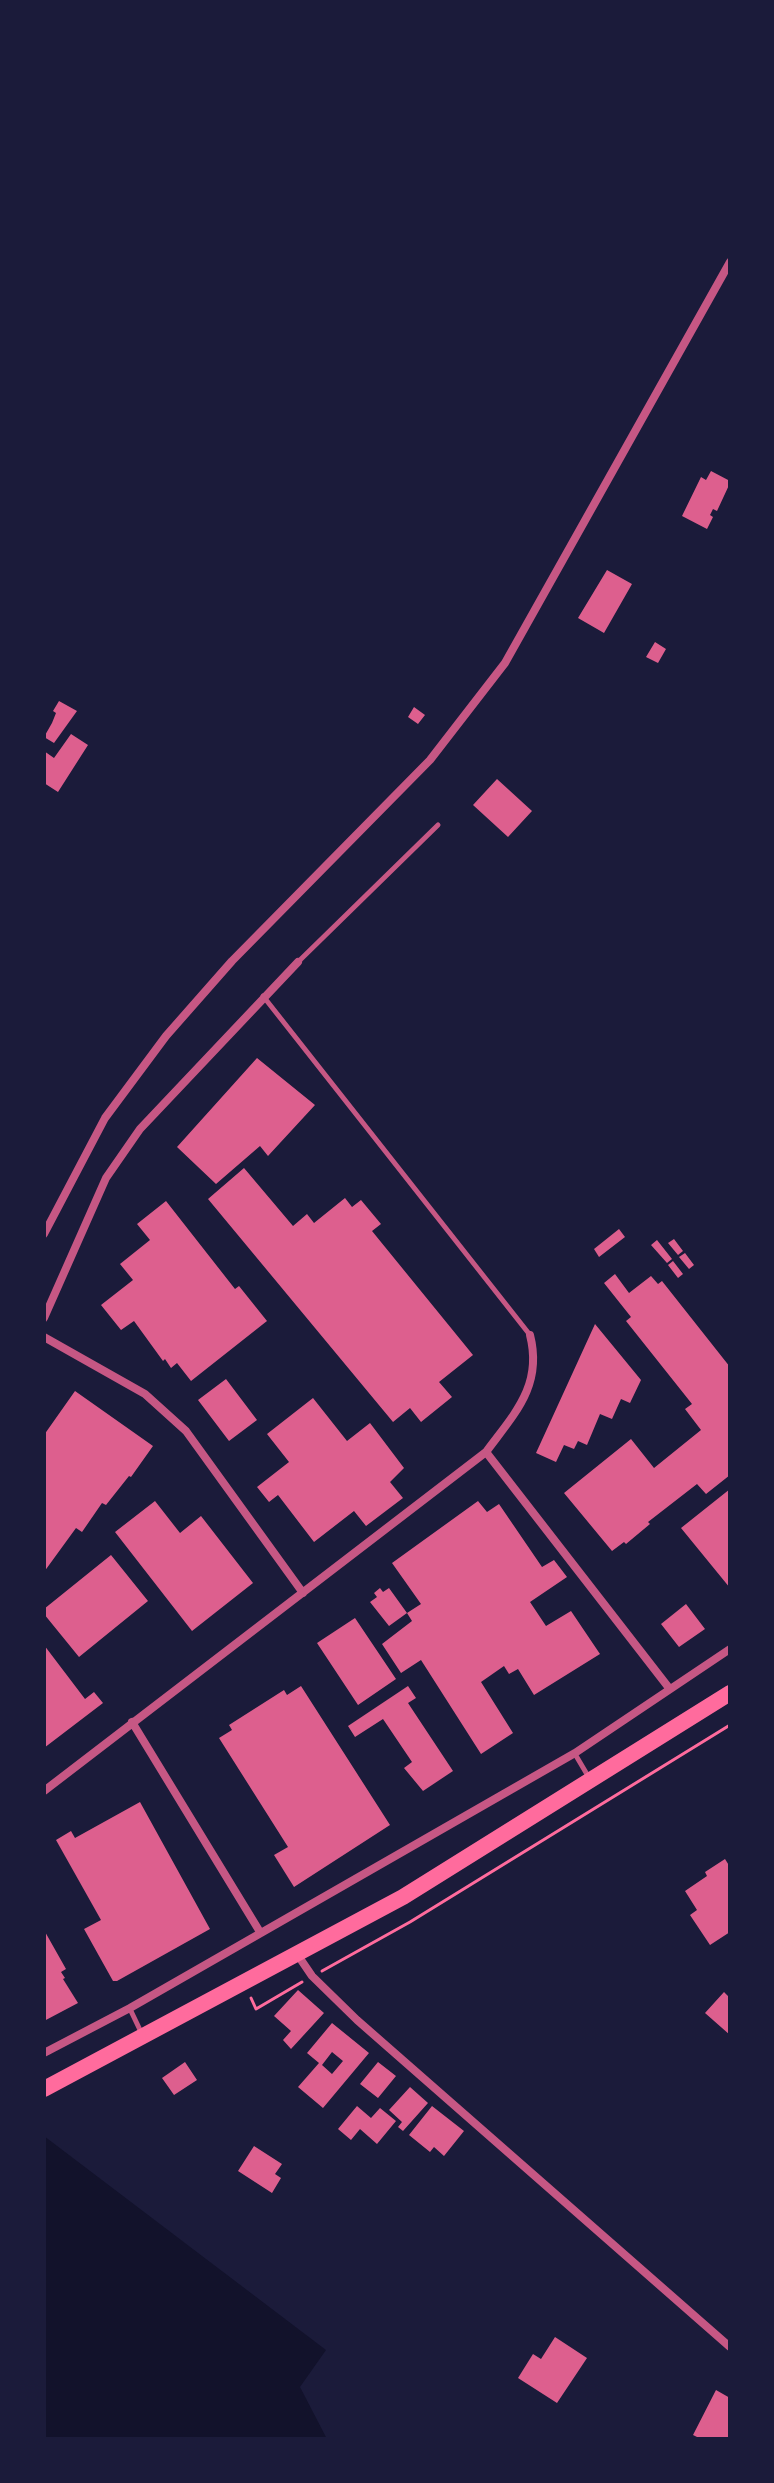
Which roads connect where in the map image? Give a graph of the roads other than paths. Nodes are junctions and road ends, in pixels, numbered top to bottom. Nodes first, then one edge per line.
1 (730, 262) edge
2 (438, 825) dead end
3 (298, 962) joint
4 (263, 996) junction
5 (44, 1234) edge
6 (44, 1318) edge
7 (530, 1335) joint
8 (44, 1337) edge
9 (486, 1452) junction
10 (303, 1593) junction
11 (730, 1649) edge
12 (669, 1688) junction
13 (730, 1693) edge
14 (132, 1722) junction
15 (575, 1753) junction
16 (591, 1781) junction
17 (44, 1791) edge
18 (260, 1932) junction
19 (297, 1954) junction
20 (130, 2008) junction
21 (144, 2038) junction
22 (44, 2053) edge
23 (44, 2089) edge
24 (730, 2347) edge

1 - 5 street
2 - 3 lane
3 - 4 street
4 - 6 street
4 - 7 lane
7 - 9 street
8 - 10 street
9 - 10 street
9 - 12 street
10 - 14 street
11 - 12 street
12 - 15 street
13 - 16 main road
14 - 17 street
14 - 18 street
15 - 16 lane
15 - 18 street
16 - 19 main road
18 - 20 street
19 - 21 main road
19 - 24 street
20 - 21 lane
20 - 22 street
21 - 23 main road

